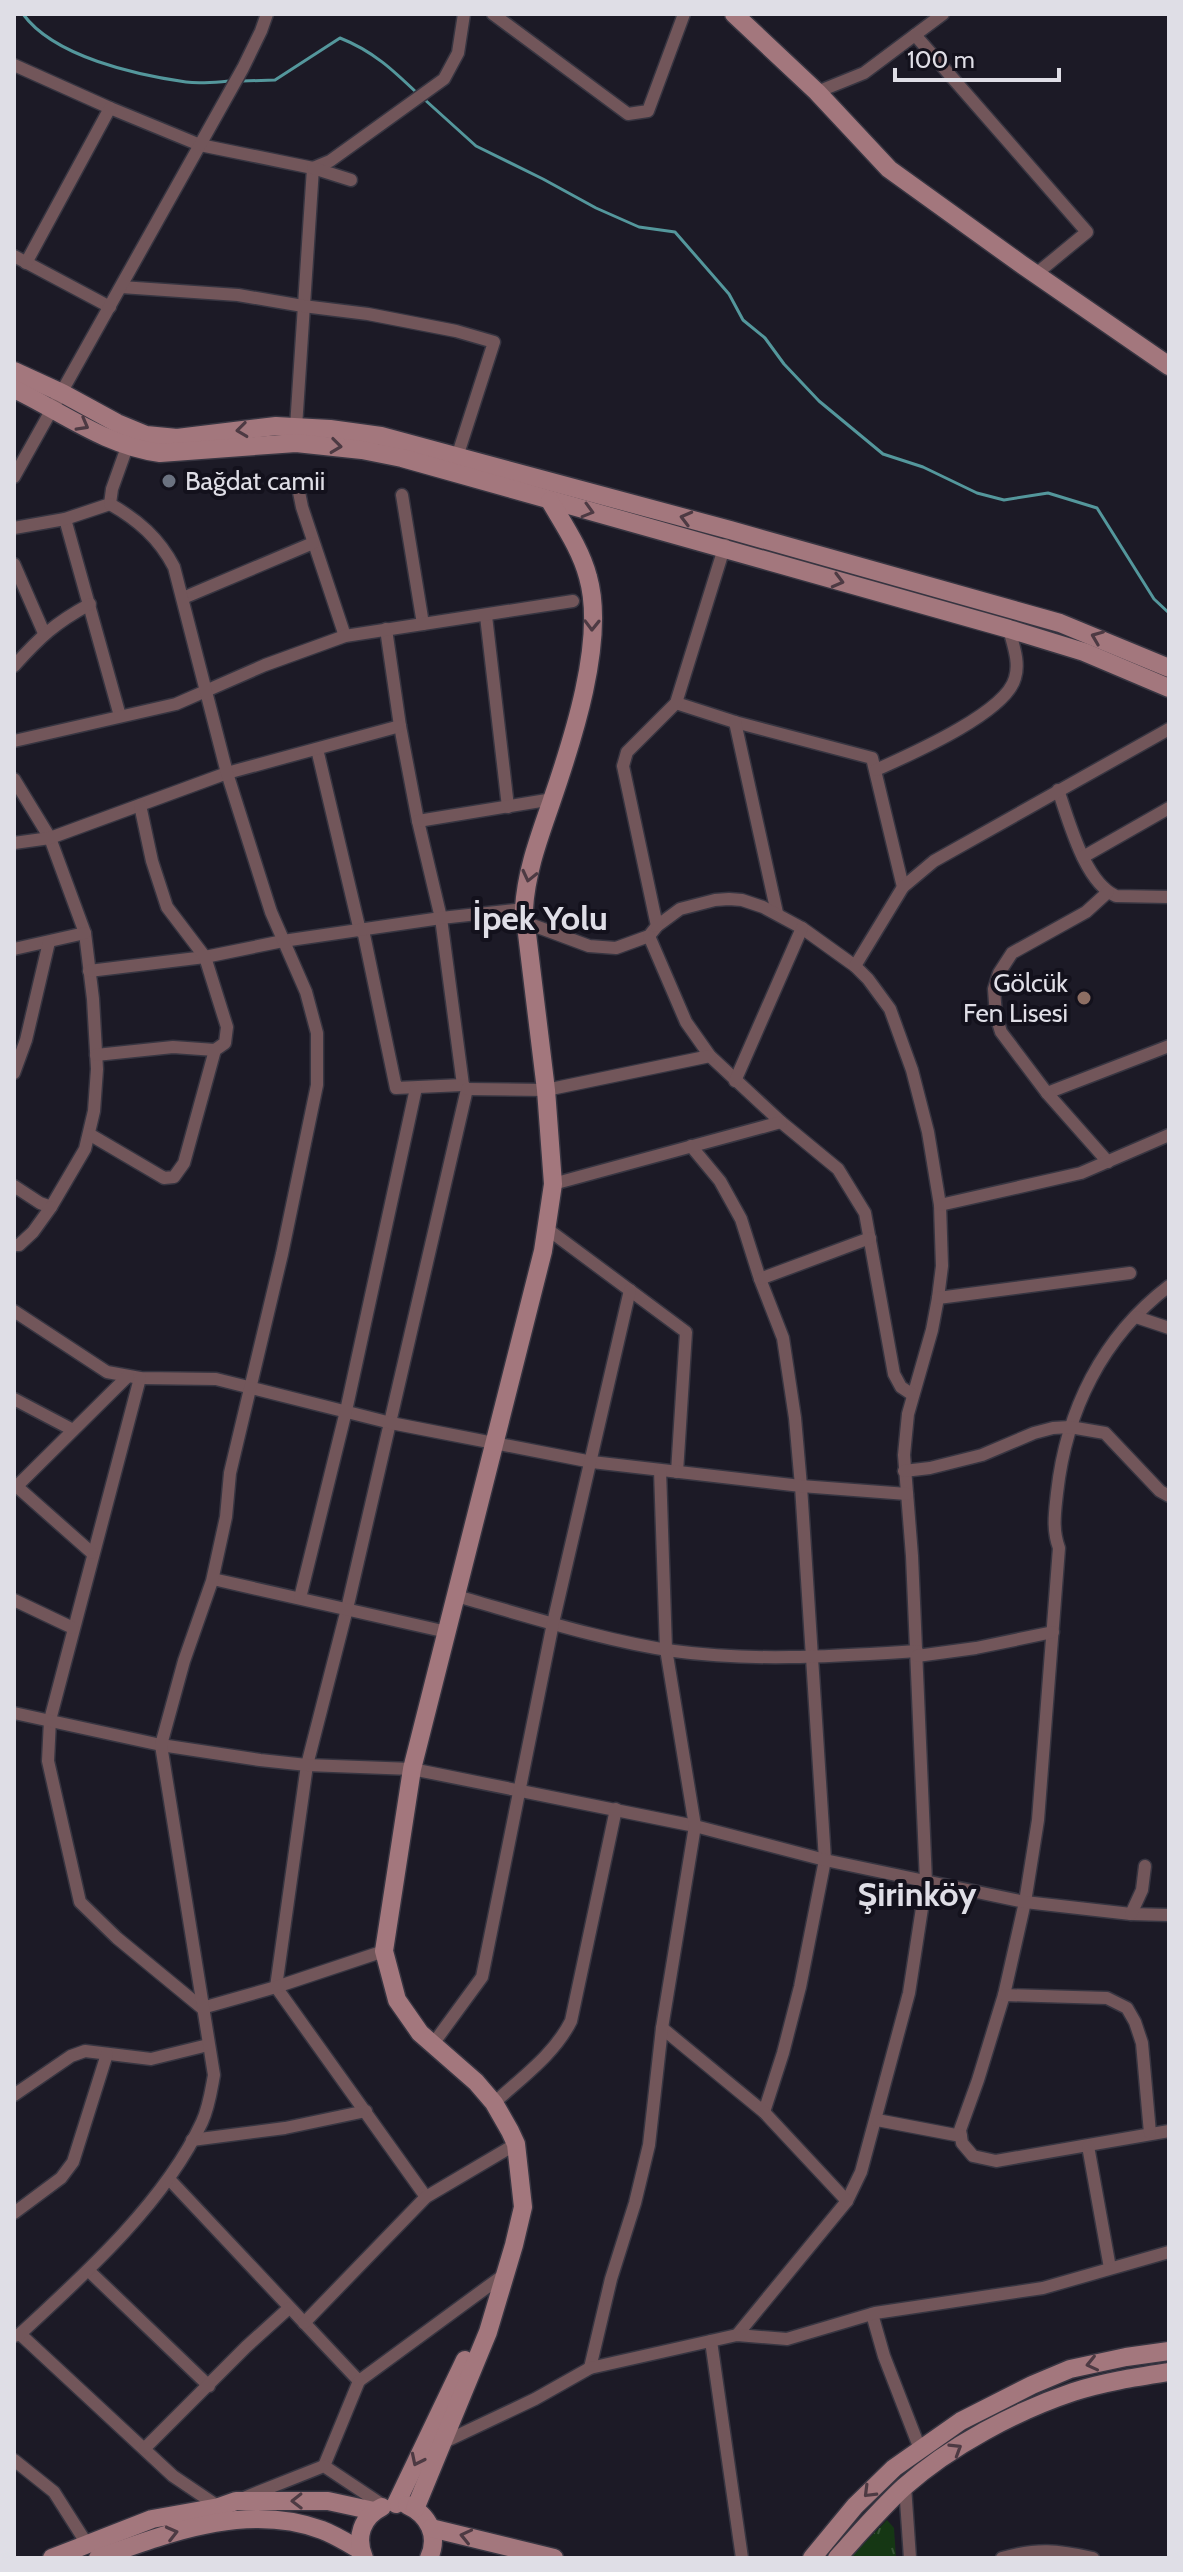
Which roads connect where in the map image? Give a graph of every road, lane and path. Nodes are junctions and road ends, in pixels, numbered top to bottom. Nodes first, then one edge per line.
1 (267, 14) edge
2 (464, 14) edge
3 (493, 14) edge
4 (684, 14) edge
5 (734, 14) edge
6 (943, 14) edge
7 (915, 35) junction
8 (14, 65) edge
9 (817, 92) junction
10 (110, 108) junction
11 (200, 145) junction
12 (313, 168) junction
13 (351, 180) dead end
14 (20, 259) edge
15 (1036, 274) junction
16 (121, 287) junction
17 (303, 306) junction
18 (110, 307) junction
19 (1169, 366) edge
20 (14, 371) edge
21 (14, 389) edge
22 (57, 400) junction
23 (296, 427) junction
24 (127, 447) junction
25 (457, 457) junction
26 (14, 477) edge
27 (297, 482) dead end
28 (402, 495) dead end
29 (550, 501) junction
30 (110, 504) junction
31 (65, 519) junction
32 (14, 528) edge
33 (730, 530) junction
34 (313, 543) junction
35 (724, 550) junction
36 (14, 564) edge
37 (183, 598) junction
38 (573, 601) dead end
39 (90, 604) junction
40 (486, 616) junction
41 (423, 624) junction
42 (386, 629) junction
43 (1009, 629) junction
44 (44, 633) junction
45 (345, 636) junction
46 (14, 666) edge
47 (1169, 668) edge
48 (1169, 688) edge
49 (208, 692) junction
50 (676, 703) junction
51 (120, 716) junction
52 (735, 722) junction
53 (400, 726) junction
54 (1169, 729) edge
55 (14, 741) edge
56 (317, 749) junction
57 (876, 770) junction
58 (227, 773) junction
59 (14, 779) edge
60 (1058, 790) junction
61 (553, 799) junction
62 (140, 805) junction
63 (508, 807) junction
64 (1169, 808) edge
65 (418, 821) junction
66 (50, 838) junction
67 (14, 843) edge
68 (1083, 857) junction
69 (903, 887) junction
70 (1169, 889) edge
71 (1108, 892) junction
72 (1154, 897) junction
73 (1169, 897) edge
74 (777, 913) junction
75 (526, 916) junction
76 (441, 918) junction
77 (802, 928) junction
78 (361, 930) junction
79 (653, 931) junction
80 (85, 933) junction
81 (283, 941) junction
82 (49, 942) junction
83 (14, 949) edge
84 (205, 957) junction
85 (855, 966) junction
86 (89, 971) junction
87 (1169, 1046) edge
88 (215, 1050) junction
89 (96, 1055) junction
90 (710, 1056) junction
91 (14, 1073) edge
92 (735, 1081) junction
93 (465, 1087) junction
94 (416, 1088) junction
95 (546, 1090) junction
96 (1047, 1093) junction
97 (781, 1122) junction
98 (89, 1134) junction
99 (1169, 1135) edge
100 (691, 1146) junction
101 (1108, 1162) junction
102 (553, 1184) junction
103 (14, 1186) edge
104 (940, 1205) junction
105 (51, 1207) junction
106 (546, 1228) junction
107 (870, 1238) junction
108 (14, 1245) edge
109 (1130, 1273) dead end
110 (760, 1279) junction
111 (1169, 1286) edge
112 (630, 1290) junction
113 (938, 1298) junction
114 (14, 1311) edge
115 (1136, 1317) junction
116 (1169, 1328) edge
117 (134, 1377) junction
118 (251, 1387) junction
119 (913, 1395) junction
120 (14, 1399) edge
121 (346, 1411) junction
122 (391, 1423) junction
123 (1070, 1427) junction
124 (73, 1430) junction
125 (495, 1443) junction
126 (592, 1462) junction
127 (660, 1470) junction
128 (904, 1471) junction
129 (677, 1472) junction
130 (16, 1485) edge
131 (801, 1486) junction
132 (907, 1494) junction
133 (1169, 1496) edge
134 (92, 1553) junction
135 (213, 1579) junction
136 (456, 1596) junction
137 (300, 1598) junction
138 (14, 1600) edge
139 (347, 1609) junction
140 (553, 1623) junction
141 (73, 1628) junction
142 (447, 1632) junction
143 (1053, 1632) junction
144 (666, 1649) junction
145 (917, 1654) junction
146 (812, 1657) junction
147 (14, 1713) edge
148 (50, 1720) junction
149 (161, 1745) junction
150 (307, 1765) junction
151 (412, 1769) junction
152 (519, 1792) junction
153 (616, 1809) junction
154 (695, 1826) junction
155 (825, 1860) junction
156 (1145, 1866) dead end
157 (926, 1882) junction
158 (1025, 1902) junction
159 (1131, 1914) junction
160 (1169, 1915) edge
161 (384, 1951) junction
162 (276, 1987) junction
163 (1004, 1995) junction
164 (202, 2008) junction
165 (662, 2028) junction
166 (433, 2044) junction
167 (208, 2045) junction
168 (107, 2054) junction
169 (14, 2095) edge
170 (494, 2103) junction
171 (366, 2111) junction
172 (764, 2112) junction
173 (877, 2120) junction
174 (1169, 2131) edge
175 (1150, 2133) junction
176 (961, 2136) junction
177 (192, 2140) junction
178 (516, 2144) junction
179 (1088, 2146) junction
180 (169, 2179) junction
181 (426, 2197) junction
182 (847, 2201) junction
183 (14, 2213) edge
184 (1169, 2252) edge
185 (1110, 2268) junction
186 (89, 2271) junction
187 (502, 2282) junction
188 (289, 2308) junction
189 (872, 2314) junction
190 (304, 2323) junction
191 (17, 2335) edge
192 (737, 2335) junction
193 (711, 2341) junction
194 (1169, 2351) edge
195 (590, 2368) junction
196 (1169, 2372) edge
197 (359, 2381) junction
198 (209, 2386) junction
199 (442, 2443) junction
200 (145, 2448) junction
201 (920, 2449) junction
202 (14, 2460) edge
203 (324, 2466) junction
204 (905, 2486) junction
205 (227, 2504) junction
206 (385, 2507) junction
207 (415, 2509) junction
208 (431, 2528) junction
209 (93, 2551) edge
210 (362, 2554) edge
211 (1021, 2556) edge
212 (52, 2558) edge
213 (429, 2558) edge
214 (554, 2558) edge
215 (742, 2558) edge
216 (812, 2558) edge
217 (837, 2558) edge
218 (910, 2558) edge
219 (1002, 2558) edge
220 (1093, 2558) edge

1 - 11 street
2 - 12 street
3 - 4 street
5 - 9 main road
6 - 7 street
7 - 9 street
7 - 15 street
8 - 10 street
9 - 15 main road
10 - 11 street
10 - 14 street
11 - 12 street
11 - 16 street
12 - 13 street
12 - 17 street
14 - 18 street
15 - 19 main road
16 - 17 street
16 - 18 street
17 - 23 street
17 - 25 street
18 - 22 street
20 - 22 main road
21 - 22 main road
23 -> 22 main road
22 -> 24 main road
22 - 26 street
23 - 25 main road
24 -> 29 main road
24 - 30 street
33 -> 25 main road
27 - 34 street
28 - 41 street
29 -> 35 main road
29 -> 61 main road
30 - 31 street
30 - 37 street
31 - 32 street
31 - 39 street
33 - 35 street
47 -> 33 main road
34 - 37 street
34 - 45 street
35 -> 43 main road
35 - 50 street
36 - 44 street
37 - 49 street
38 - 40 street
39 - 44 street
39 - 51 street
40 - 41 street
40 - 63 street
41 - 42 street
42 - 45 street
42 - 53 street
43 - 48 main road
43 - 57 street
44 - 46 street
45 - 49 street
49 - 51 street
49 - 58 street
50 - 52 street
50 - 79 street
51 - 55 street
52 - 57 street
52 - 74 street
53 - 56 street
53 - 65 street
54 - 60 street
56 - 58 street
56 - 78 street
57 - 69 street
58 - 62 street
58 - 81 street
59 - 66 street
60 - 68 street
60 - 69 street
61 - 63 street
61 -> 75 main road
62 - 66 street
62 - 84 street
63 - 65 street
64 - 68 street
65 - 76 street
66 - 67 street
66 - 80 street
68 - 71 street
69 - 85 street
70 - 72 street
71 - 72 street
71 - 96 street
72 - 73 street
74 - 77 street
74 - 79 street
75 - 76 street
75 - 79 street
75 - 95 main road
76 - 78 street
76 - 93 street
77 - 85 street
77 - 92 street
78 - 81 street
78 - 94 street
79 - 90 street
80 - 82 street
80 - 86 street
81 - 84 street
81 - 118 street
82 - 83 street
82 - 91 street
84 - 86 street
84 - 88 street
85 - 104 street
86 - 89 street
87 - 96 street
88 - 89 street
88 - 98 street
89 - 98 street
90 - 92 street
90 - 95 street
92 - 97 street
93 - 94 street
93 - 95 street
93 - 122 street
94 - 121 street
95 - 102 main road
96 - 101 street
97 - 100 street
97 - 107 street
98 - 105 street
99 - 101 street
100 - 102 street
100 - 110 street
101 - 104 street
102 - 106 main road
103 - 105 street
104 - 113 street
105 - 108 street
106 - 112 street
106 - 125 main road
107 - 110 street
107 - 119 street
109 - 113 street
110 - 131 street
111 - 115 street
112 - 126 street
112 - 129 street
113 - 119 street
114 - 117 street
115 - 116 street
115 - 123 street
117 - 118 street
117 - 124 street
117 - 134 street
118 - 121 street
118 - 135 street
119 - 128 street
120 - 124 street
121 - 122 street
121 - 137 street
122 - 125 street
122 - 139 street
123 - 128 street
123 - 133 street
123 - 143 street
124 - 130 street
125 - 126 street
125 - 136 main road
126 - 127 street
126 - 140 street
127 - 129 street
127 - 144 street
128 - 132 street
129 - 131 street
130 - 134 street
131 - 132 street
131 - 146 street
132 - 145 street
134 - 141 street
135 - 137 street
135 - 149 street
136 - 140 street
136 - 142 main road
137 - 139 street
138 - 141 street
139 - 142 street
139 - 150 street
140 - 144 street
140 - 152 street
141 - 148 street
142 - 151 main road
143 - 145 street
143 - 158 street
144 - 146 street
144 - 154 street
145 - 146 street
145 - 157 street
146 - 155 street
147 - 148 street
148 - 149 street
148 - 164 street
149 - 150 street
149 - 164 street
150 - 151 street
150 - 162 street
151 - 152 street
151 - 161 main road
152 - 153 street
152 - 166 street
153 - 154 street
153 - 170 street
154 - 155 street
154 - 165 street
155 - 157 street
155 - 172 street
156 - 159 street
157 - 158 street
157 - 173 street
158 - 159 street
158 - 163 street
159 - 160 street
161 - 162 street
161 - 166 main road
162 - 164 street
162 - 171 street
163 - 175 street
163 - 176 street
164 - 167 street
165 - 172 street
165 - 195 street
166 - 170 main road
167 - 168 street
167 - 177 street
168 - 169 street
168 - 183 street
170 - 178 main road
171 - 177 street
171 - 181 street
172 - 182 street
173 - 176 street
173 - 182 street
174 - 175 street
175 - 179 street
176 - 179 street
177 - 180 street
178 - 181 street
178 - 187 main road
179 - 185 street
180 - 186 street
180 - 188 street
181 - 190 street
182 - 192 street
184 - 185 street
185 - 189 street
186 - 191 street
186 - 198 street
187 - 197 street
187 - 199 main road
187 -> 206 main road
188 - 190 street
188 - 198 street
189 - 192 street
189 - 201 street
190 - 197 street
191 - 200 street
192 - 193 street
193 - 195 street
193 - 215 street
194 -> 201 main road
195 - 199 street
204 -> 196 main road
197 - 203 street
198 - 200 street
199 - 207 main road
200 - 205 street
201 -> 216 main road
202 - 209 street
203 - 205 street
203 - 206 street
204 - 217 main road
204 - 218 street
206 -> 205 main road
205 - 209 main road
206 - 207 main road
206 - 210 main road
207 - 208 main road
208 - 213 main road
214 -> 208 main road
209 -> 210 main road
209 - 212 main road
211 - 219 street
211 - 220 street

